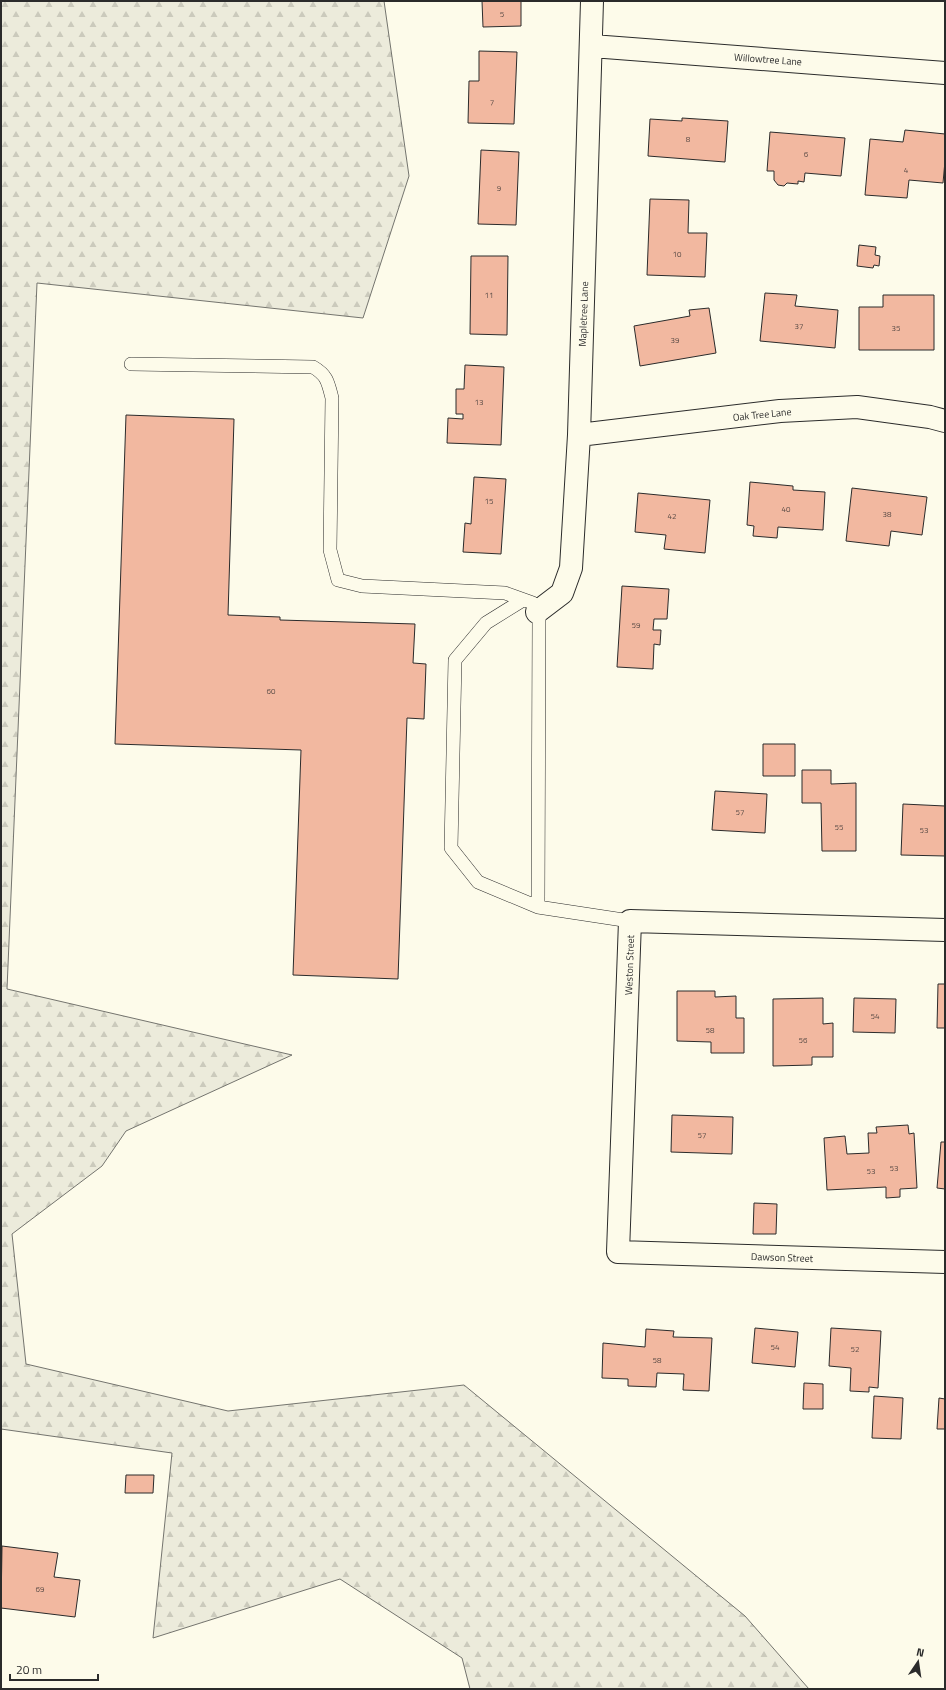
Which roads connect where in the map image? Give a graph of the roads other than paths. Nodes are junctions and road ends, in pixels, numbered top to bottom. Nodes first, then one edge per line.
1 (592, 1) edge
2 (592, 46) junction
3 (945, 73) edge
4 (131, 364) dead end
5 (945, 421) edge
6 (579, 435) junction
7 (530, 606) junction
8 (538, 907) junction
9 (630, 921) junction
10 (945, 930) edge
11 (618, 1252) joint
12 (945, 1262) edge

1 - 2 street, Mapletree Lane
2 - 3 street, Willowtree Lane
2 - 6 street, Mapletree Lane
4 - 7 lane
5 - 6 street, Oak Tree Lane
6 - 7 street, Mapletree Lane
7 - 8 lane
7 - 8 lane
8 - 9 lane
9 - 10 street, Weston Street
9 - 11 street, Weston Street
11 - 12 street, Dawson Street

